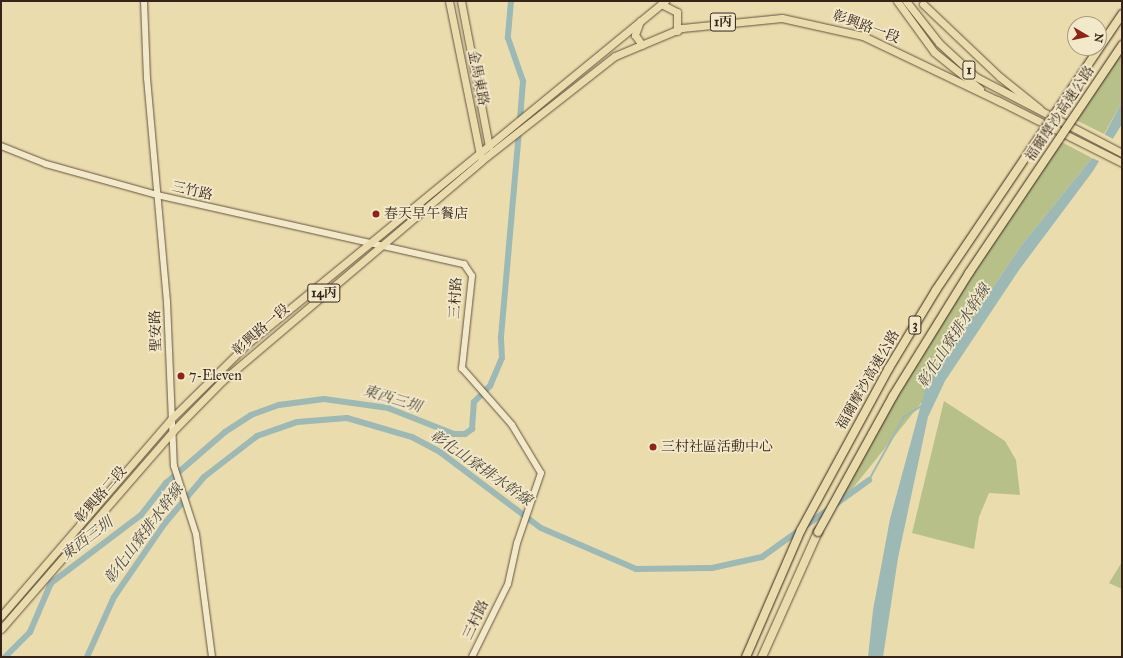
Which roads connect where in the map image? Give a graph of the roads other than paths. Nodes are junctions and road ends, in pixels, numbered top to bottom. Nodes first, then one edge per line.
1 (144, 1) edge
2 (449, 1) edge
3 (461, 1) edge
4 (897, 1) edge
5 (906, 1) edge
6 (663, 3) edge
7 (923, 4) dead end
8 (1122, 14) edge
9 (641, 19) junction
10 (677, 30) junction
11 (642, 45) junction
12 (1122, 45) edge
13 (1000, 102) junction
14 (1050, 116) junction
15 (488, 144) junction
16 (1, 146) edge
17 (479, 151) junction
18 (1122, 152) edge
19 (490, 154) junction
20 (481, 161) junction
21 (1122, 163) edge
22 (157, 195) junction
23 (368, 243) junction
24 (382, 245) junction
25 (171, 419) junction
26 (173, 431) junction
27 (1, 616) edge
28 (1, 629) edge
29 (212, 657) edge
30 (472, 657) edge
31 (746, 657) edge
32 (762, 657) edge

1 - 22 street, 聖安路
2 - 17 main road, 金馬東路
3 - 15 main road, 金馬東路
4 - 13 main road, 1
5 - 14 main road, 1
6 - 9 main road
6 - 10 main road
7 - 14 main road
8 - 31 highway, 福爾摩沙高速公路 / 3, bridge
9 - 11 main road
9 - 15 main road, 彰興路一段
10 - 11 main road, 彰興路一段 / 1丙
10 - 13 main road, 彰興路一段 / 1丙
11 - 19 main road, 彰興路一段 / 1丙
12 - 32 highway, 福爾摩沙高速公路 / 3, bridge
13 - 21 main road, 1, bridge
14 - 18 main road, 1, bridge
15 - 17 main road, 彰興路一段
15 - 19 main road, 金馬東路
16 - 22 street, 三竹路
17 - 20 main road, 金馬東路
17 - 23 main road, 彰興路一段 / 14丙
19 - 20 main road, 彰興路一段 / 1丙
20 - 24 main road, 彰興路一段 / 14丙
22 - 23 street, 三竹路
22 - 25 street, 聖安路
23 - 24 street, 三竹路
23 - 25 main road, 彰興路一段 / 14丙
24 - 26 main road, 彰興路一段 / 14丙
24 - 30 street, 三村路
25 - 26 street, 聖安路
25 - 27 main road, 彰興路二段 / 14丙
26 - 28 main road, 彰興路二段 / 14丙
26 - 29 street, 聖安路

